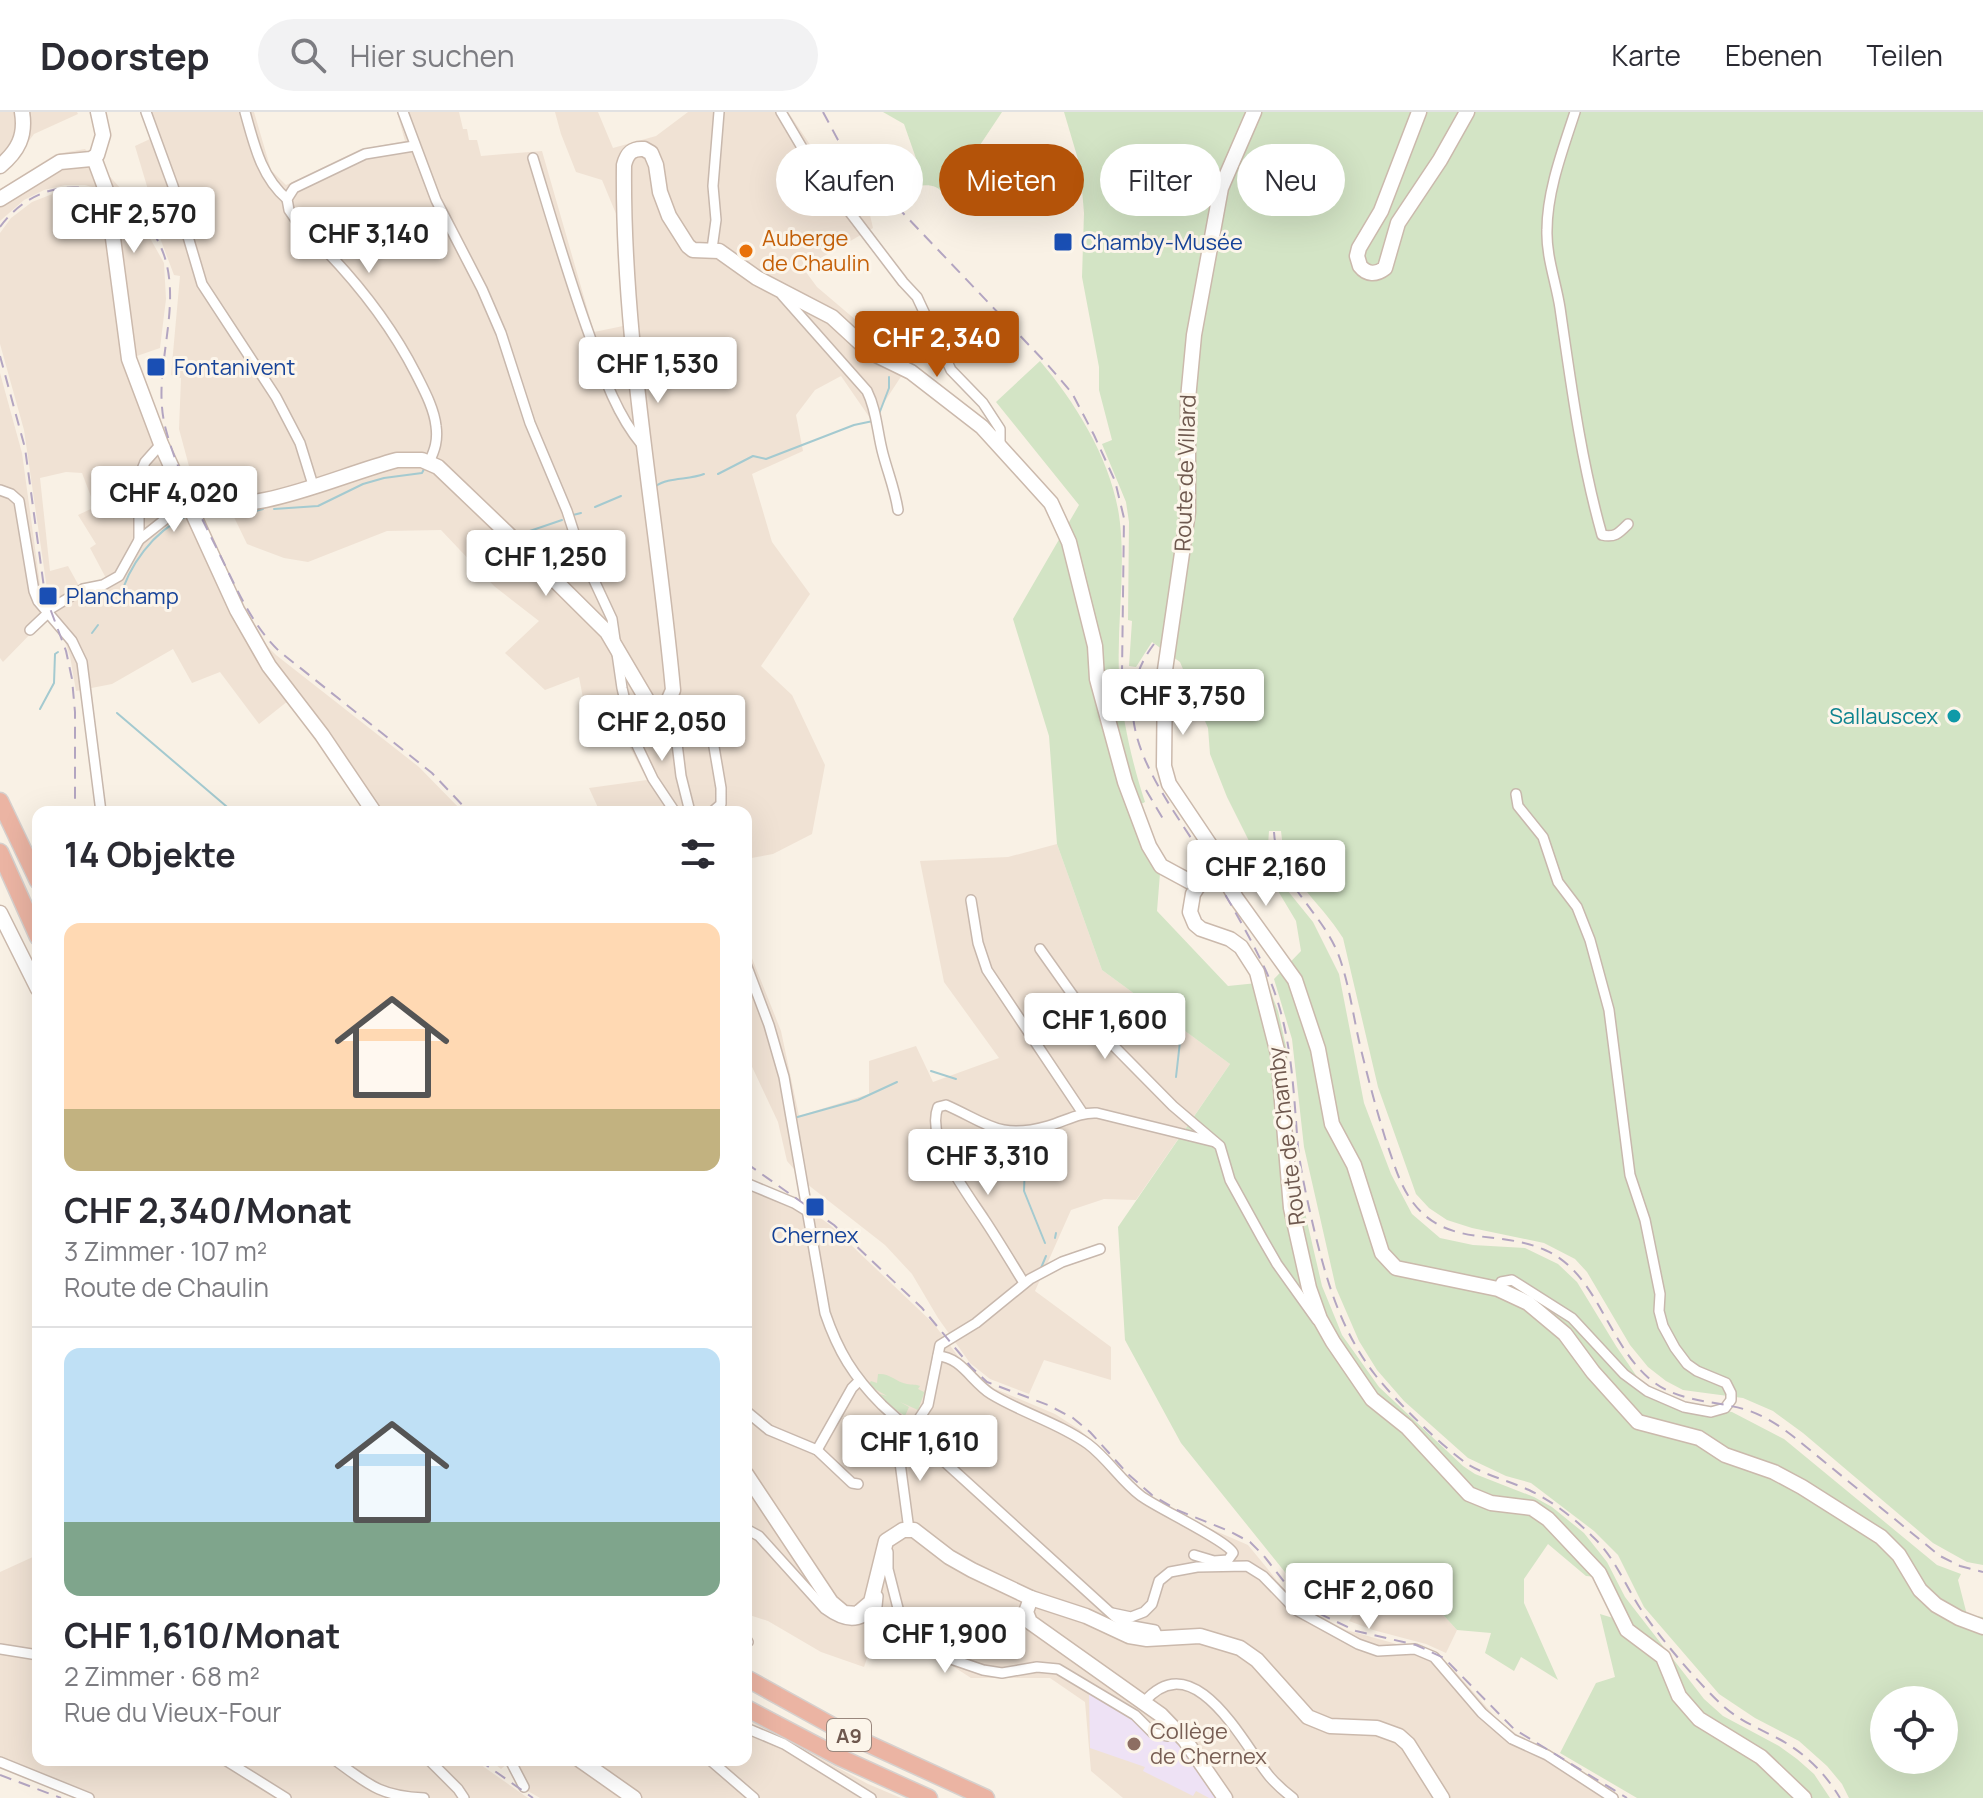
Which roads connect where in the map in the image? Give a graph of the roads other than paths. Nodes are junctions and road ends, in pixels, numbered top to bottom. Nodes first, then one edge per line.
1 (22, 112) edge
2 (98, 112) edge
3 (146, 112) edge
4 (245, 112) edge
5 (403, 112) edge
6 (719, 112) edge
7 (781, 112) edge
8 (1254, 112) edge
9 (1419, 112) edge
10 (1467, 112) edge
11 (1575, 112) edge
12 (414, 146) junction
13 (94, 158) junction
14 (533, 158) dead end
15 (0, 166) edge
16 (0, 199) edge
17 (287, 199) junction
18 (712, 249) junction
19 (775, 287) junction
20 (161, 444) junction
21 (1000, 445) junction
22 (644, 447) junction
23 (429, 462) junction
24 (313, 485) junction
25 (0, 490) edge
26 (187, 502) junction
27 (898, 510) dead end
28 (1628, 524) dead end
29 (139, 540) junction
30 (47, 612) junction
31 (30, 630) dead end
32 (614, 642) junction
33 (669, 704) junction
34 (713, 741) dead end
35 (1516, 794) dead end
36 (0, 801) edge
37 (100, 806) edge
38 (370, 806) edge
39 (671, 806) edge
40 (688, 806) edge
41 (719, 806) edge
42 (0, 852) edge
43 (32, 868) edge
44 (1222, 874) junction
45 (1198, 886) junction
46 (971, 900) dead end
47 (0, 913) edge
48 (32, 924) edge
49 (1040, 949) dead end
50 (32, 977) edge
51 (752, 980) edge
52 (1173, 1106) junction
53 (1082, 1112) junction
54 (1174, 1132) junction
55 (1215, 1142) junction
56 (752, 1186) edge
57 (807, 1213) junction
58 (1100, 1249) dead end
59 (1024, 1283) junction
60 (1498, 1289) junction
61 (1325, 1329) junction
62 (938, 1356) junction
63 (859, 1381) junction
64 (752, 1416) edge
65 (910, 1430) junction
66 (817, 1450) junction
67 (752, 1483) edge
68 (858, 1484) dead end
69 (909, 1530) junction
70 (752, 1532) edge
71 (883, 1547) junction
72 (1194, 1555) dead end
73 (1232, 1556) junction
74 (1247, 1566) junction
75 (874, 1590) junction
76 (1031, 1598) junction
77 (1111, 1613) junction
78 (1983, 1627) edge
79 (1159, 1639) junction
80 (0, 1649) edge
81 (32, 1654) edge
82 (752, 1681) edge
83 (1144, 1702) junction
84 (752, 1711) edge
85 (1177, 1730) junction
86 (752, 1731) edge
87 (0, 1762) edge
88 (235, 1766) edge
89 (344, 1766) edge
90 (435, 1766) edge
91 (513, 1766) edge
92 (589, 1766) edge
93 (717, 1766) edge
94 (524, 1787) dead end
95 (924, 1796) edge
96 (89, 1798) edge
97 (286, 1798) edge
98 (424, 1798) edge
99 (464, 1798) edge
100 (634, 1798) edge
101 (754, 1798) edge
102 (871, 1798) edge
103 (986, 1798) edge
104 (1225, 1798) edge
105 (1293, 1798) edge
106 (1442, 1798) edge
107 (1613, 1798) edge
108 (1804, 1798) edge

1 - 15 street
2 - 13 street
3 - 24 street
4 - 17 street
5 - 12 street
6 - 18 street
7 - 21 street
8 - 44 street, Route de Villard
9 - 10 street
11 - 28 street
12 - 17 street
12 - 32 street
13 - 16 street
13 - 20 street
14 - 22 street
17 - 23 street
18 - 19 street
18 - 22 street
19 - 21 street
19 - 27 street
20 - 26 street
20 - 29 street
21 - 45 street
22 - 33 street
23 - 24 street
23 - 32 street
24 - 26 street
25 - 30 street
26 - 29 street
26 - 38 street
29 - 30 street
30 - 31 street
30 - 37 street
32 - 33 street
32 - 39 street
33 - 40 street
34 - 41 street
35 - 60 street
36 - 43 highway
42 - 48 highway
44 - 45 street
44 - 60 street, Route de Villard
45 - 61 street, Route de Chamby
46 - 53 street
47 - 50 street
49 - 52 street
51 - 57 street
52 - 54 street
52 - 55 street
53 - 54 street
53 - 59 street
54 - 55 street
55 - 61 street
56 - 57 street
57 - 63 street
58 - 59 street
59 - 62 street
60 - 78 street, Route de Villard
61 - 108 street, Route de Chamby
62 - 65 street
62 - 73 street
63 - 65 street
63 - 66 street
64 - 66 street
65 - 69 street
65 - 77 street
66 - 68 street
67 - 75 street
69 - 71 street
69 - 76 street
70 - 75 street
71 - 75 street
71 - 85 street
72 - 73 street
73 - 74 street
74 - 77 street
74 - 107 street
76 - 79 street
76 - 83 street
77 - 79 street
79 - 106 street
80 - 81 street
82 - 103 highway, A9
83 - 85 street
83 - 105 street
84 - 95 highway, A9
85 - 104 street
86 - 102 street
87 - 96 street
88 - 97 street
89 - 98 street
90 - 99 street
91 - 94 street
92 - 100 street
93 - 101 street

